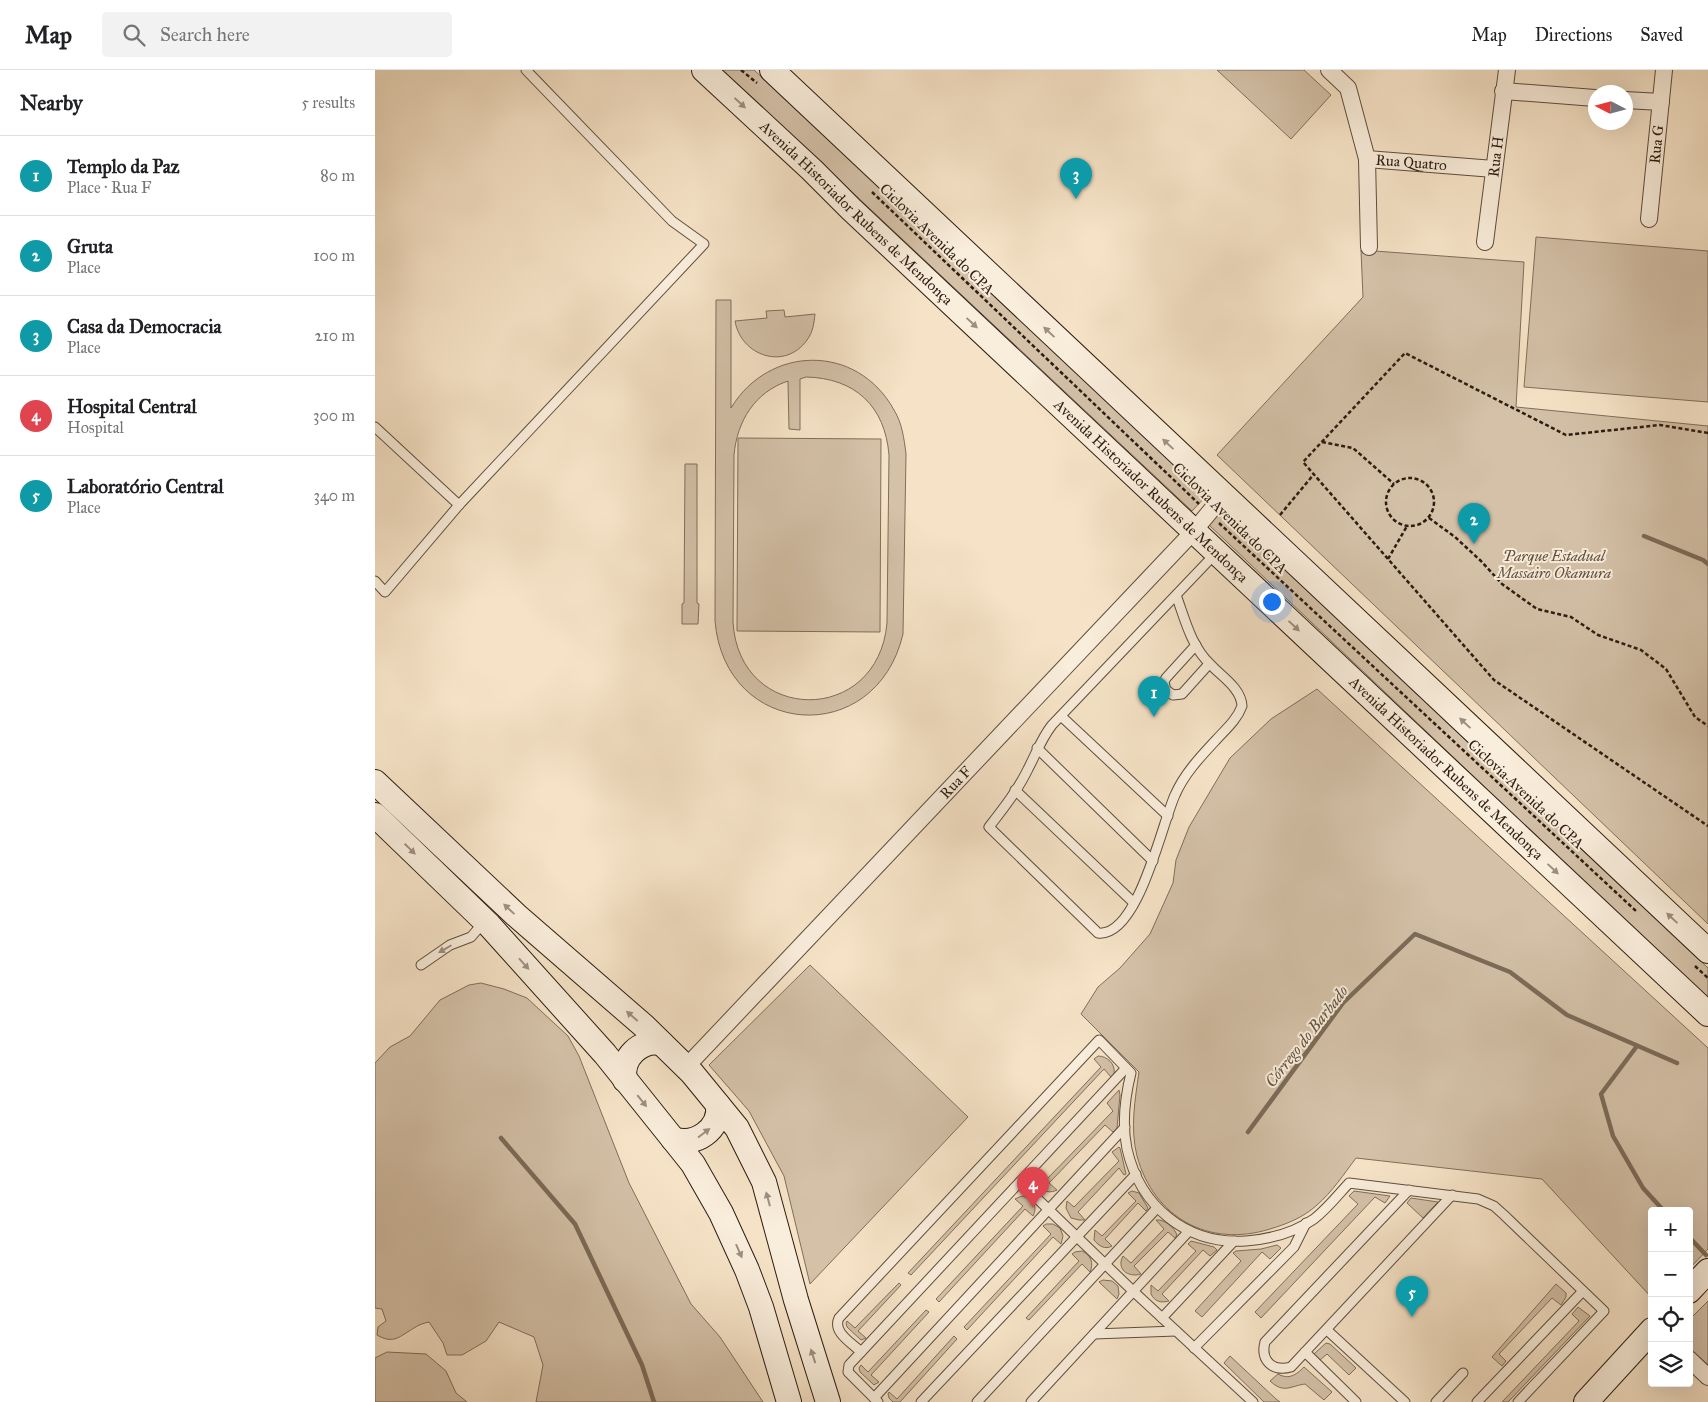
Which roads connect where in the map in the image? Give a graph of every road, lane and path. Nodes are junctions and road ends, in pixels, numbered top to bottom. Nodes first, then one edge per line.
1 (525, 70) edge
2 (704, 70) edge
3 (741, 70) edge
4 (1329, 70) edge
5 (1350, 70) edge
6 (1507, 70) edge
7 (1664, 70) edge
8 (766, 78) edge
9 (1348, 88) junction
10 (1503, 91) junction
11 (1588, 97) edge
12 (1633, 100) edge
13 (1661, 102) junction
14 (1367, 159) junction
15 (1494, 169) junction
16 (868, 188) dead end
17 (1649, 219) dead end
18 (1485, 242) dead end
19 (1369, 247) dead end
20 (375, 427) edge
21 (1708, 433) edge
22 (1322, 442) junction
23 (1314, 474) junction
24 (1395, 484) junction
25 (459, 505) junction
26 (1216, 505) junction
27 (1280, 516) dead end
28 (1429, 518) junction
29 (1407, 526) junction
30 (1193, 532) junction
31 (1216, 553) junction
32 (1387, 558) junction
33 (375, 581) edge
34 (1176, 595) junction
35 (1196, 645) junction
36 (1209, 664) junction
37 (1061, 716) junction
38 (1708, 726) edge
39 (1037, 748) junction
40 (375, 782) edge
41 (1015, 790) junction
42 (375, 815) edge
43 (1168, 816) junction
44 (1708, 826) edge
45 (1153, 861) junction
46 (1134, 903) junction
47 (1636, 911) dead end
48 (478, 929) junction
49 (1700, 957) edge
50 (421, 965) dead end
51 (1708, 978) edge
52 (1708, 1014) edge
53 (661, 1043) junction
54 (687, 1068) junction
55 (1126, 1068) junction
56 (625, 1080) junction
57 (718, 1105) junction
58 (1125, 1127) junction
59 (673, 1139) junction
60 (1135, 1174) junction
61 (1020, 1182) junction
62 (1409, 1190) junction
63 (1452, 1195) junction
64 (1048, 1208) junction
65 (1157, 1208) junction
66 (1307, 1223) junction
67 (1189, 1231) junction
68 (1078, 1237) junction
69 (1234, 1241) junction
70 (1106, 1264) junction
71 (1708, 1272) edge
72 (1693, 1287) edge
73 (1133, 1291) junction
74 (1583, 1291) junction
75 (1162, 1318) junction
76 (1327, 1330) junction
77 (1176, 1331) junction
78 (1094, 1334) junction
79 (1648, 1334) edge
80 (1194, 1348) junction
81 (861, 1352) junction
82 (1305, 1352) junction
83 (1693, 1363) edge
84 (1463, 1374) dead end
85 (1708, 1377) edge
86 (876, 1400) edge
87 (789, 1402) edge
88 (828, 1402) edge
89 (921, 1402) edge
90 (977, 1402) edge
91 (1031, 1402) edge
92 (1253, 1402) edge
93 (1356, 1402) edge
94 (1405, 1402) edge
95 (1436, 1402) edge
96 (1477, 1402) edge
97 (1518, 1402) edge
98 (1586, 1402) edge

1 - 25 lane
2 -> 30 main road, Avenida Historiador Rubens de Mendonça
3 - 8 path
4 - 9 street
5 - 9 street
6 - 10 street, Rua H
7 - 13 street, Rua G
26 -> 8 main road
9 - 14 street, Rua Quatro
10 - 11 street
10 - 15 street, Rua H
12 - 13 street
13 - 17 street, Rua G
14 - 15 street, Rua Quatro
14 - 19 street
15 - 18 street, Rua H
16 - 26 path, Ciclovia Avenida do CPA
20 - 25 lane
21 - 22 path
22 - 23 path
22 - 24 path
23 - 27 path
23 - 32 path
24 - 28 path
24 - 29 path
25 - 33 lane
26 - 30 street, Rua F
26 - 47 path, Ciclovia Avenida do CPA
49 -> 26 main road
28 - 29 path
28 - 38 path
29 - 32 path
30 - 31 main road, Avenida Historiador Rubens de Mendonça
30 - 54 street, Rua F
31 - 34 lane
31 -> 52 main road, Avenida Historiador Rubens de Mendonça
32 - 44 path
34 - 35 lane
34 - 37 lane
35 - 36 lane
35 - 36 lane
36 - 43 lane
37 - 39 lane
37 - 43 lane
39 - 41 lane
39 - 45 lane
53 -> 40 main road
41 - 46 lane
41 - 46 lane
42 -> 48 main road
43 - 45 lane
45 - 46 lane
48 -> 50 lane
48 -> 56 main road
49 - 51 path
53 - 54 main road
53 - 56 main road
54 - 57 main road
55 - 58 lane
55 - 61 lane
55 - 81 lane
56 -> 59 main road
59 -> 57 main road
88 -> 57 main road
58 - 60 lane
58 - 64 lane
59 -> 87 main road
60 - 65 lane
60 - 68 lane
61 - 64 lane
61 - 81 lane
62 - 63 lane
62 - 66 lane
62 - 82 lane
63 - 74 lane
63 - 76 lane
64 - 68 lane
64 - 86 lane
65 - 67 lane
65 - 70 lane
66 - 69 lane
66 - 80 lane
67 - 69 lane
67 - 73 lane
68 - 70 lane
68 - 89 lane
69 - 75 lane
70 - 73 lane
70 - 90 lane
71 - 72 main road
73 - 75 lane
73 - 78 lane
74 - 96 lane
74 - 97 lane
75 - 77 lane
76 - 82 lane
76 - 94 lane
77 - 78 lane
77 - 80 lane
78 - 91 lane
79 - 98 main road
80 - 92 lane
81 - 86 lane
82 - 93 lane
83 - 85 street
84 - 95 lane

